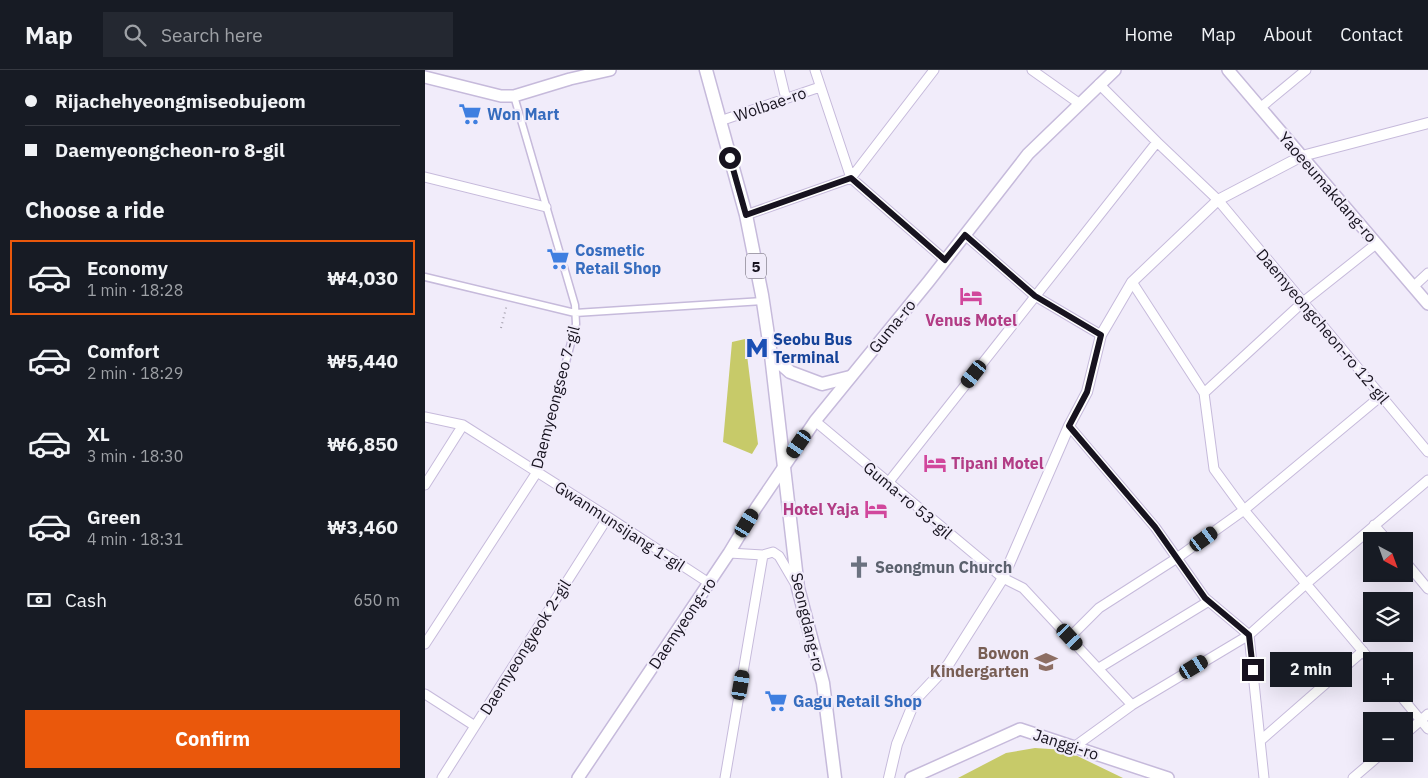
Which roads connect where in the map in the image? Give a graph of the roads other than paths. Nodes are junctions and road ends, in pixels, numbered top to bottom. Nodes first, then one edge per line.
1 (610, 70) edge
2 (706, 70) edge
3 (779, 70) edge
4 (815, 70) edge
5 (934, 70) edge
6 (1032, 70) edge
7 (1115, 70) edge
8 (1228, 70) edge
9 (1306, 70) edge
10 (569, 75) edge
11 (425, 77) edge
12 (1099, 84) junction
13 (820, 87) junction
14 (514, 96) junction
15 (786, 98) junction
16 (1079, 104) junction
17 (1260, 108) junction
18 (720, 121) junction
19 (1428, 123) edge
20 (1157, 142) junction
21 (1302, 156) junction
22 (425, 177) edge
23 (851, 178) junction
24 (1218, 200) junction
25 (546, 207) junction
26 (746, 215) junction
27 (965, 235) junction
28 (1376, 244) junction
29 (945, 260) junction
30 (1428, 273) edge
31 (425, 276) edge
32 (1132, 282) junction
33 (1413, 286) junction
34 (1035, 296) junction
35 (763, 302) junction
36 (1303, 302) junction
37 (1428, 304) edge
38 (575, 313) junction
39 (1101, 335) junction
40 (771, 355) junction
41 (850, 378) junction
42 (1204, 393) junction
43 (1381, 396) junction
44 (425, 417) edge
45 (815, 421) junction
46 (463, 425) junction
47 (1069, 426) junction
48 (1428, 452) edge
49 (784, 467) junction
50 (537, 472) junction
51 (1428, 480) edge
52 (887, 484) junction
53 (425, 485) edge
54 (1244, 510) junction
55 (609, 517) junction
56 (1374, 526) junction
57 (1379, 532) edge
58 (729, 553) junction
59 (763, 555) junction
60 (1177, 558) junction
61 (1413, 571) edge
62 (1003, 578) junction
63 (709, 583) junction
64 (1307, 583) junction
65 (798, 588) junction
66 (1428, 589) edge
67 (1209, 601) junction
68 (1249, 635) junction
69 (1070, 637) junction
70 (425, 644) edge
71 (1363, 651) joint
72 (1099, 668) junction
73 (425, 694) edge
74 (1408, 702) edge
75 (1133, 705) junction
76 (1424, 717) edge
77 (475, 726) junction
78 (1413, 726) edge
79 (1428, 729) edge
80 (1261, 741) junction
81 (1073, 747) junction
82 (1372, 762) edge
83 (442, 778) edge
84 (578, 778) edge
85 (725, 778) edge
86 (835, 778) edge
87 (889, 778) edge
88 (911, 778) edge
89 (1168, 778) edge
90 (1264, 778) edge
91 (1353, 778) edge

1 - 10 main road
2 - 18 main road, Wolbae-ro / 5
3 - 15 street
4 - 13 street
5 - 23 street
6 - 16 street
7 - 12 main road, Guma-ro
8 - 17 main road, Yaoeeumakdang-ro
9 - 17 street
10 - 14 main road
11 - 14 main road
12 - 16 main road, Guma-ro
12 - 20 street
13 - 15 street, Wolbae-ro
13 - 23 street
14 - 25 street, Daemyeongseo 7-gil
15 - 18 street, Wolbae-ro
16 - 27 main road, Guma-ro
17 - 21 main road, Yaoeeumakdang-ro
18 - 26 main road, Wolbae-ro / 5
19 - 21 street
20 - 24 street, Daemyeongcheon-ro 12-gil
20 - 34 street
21 - 24 street
21 - 28 main road, Yaoeeumakdang-ro
22 - 25 street
23 - 26 street
23 - 29 street
24 - 32 street
24 - 36 street, Daemyeongcheon-ro 12-gil
25 - 38 street, Daemyeongseo 7-gil
26 - 35 main road, Wolbae-ro / 5
27 - 29 main road, Guma-ro
27 - 34 street
28 - 33 main road, Yaoeeumakdang-ro
28 - 36 street
29 - 41 main road, Guma-ro
30 - 33 street
31 - 38 street
32 - 39 street
32 - 42 street
33 - 37 main road, Yaoeeumakdang-ro
34 - 39 street
34 - 52 street
35 - 38 street
35 - 40 main road, Wolbae-ro / 5
36 - 42 street
36 - 43 street, Daemyeongcheon-ro 12-gil
38 - 50 street, Daemyeongseo 7-gil
39 - 47 street
40 - 41 main road
40 - 49 main road, Wolbae-ro / 5
41 - 45 main road, Guma-ro
42 - 54 street
43 - 48 street, Daemyeongcheon-ro 12-gil
43 - 54 street
44 - 46 street, Gwanmunsijang 1-gil
45 - 49 main road, Guma-ro
45 - 52 street, Guma-ro 53-gil
46 - 50 street, Gwanmunsijang 1-gil
46 - 53 street
47 - 60 street
47 - 62 street
49 - 58 main road, Daemyeong-ro
49 - 65 main road, Seongdang-ro / 5
50 - 55 street, Gwanmunsijang 1-gil
50 - 70 street, Daemyeongseo 7-gil
51 - 56 street
52 - 62 street, Guma-ro 53-gil
54 - 60 street
54 - 64 street
55 - 63 street, Gwanmunsijang 1-gil
55 - 77 street, Daemyeongyeok 2-gil
56 - 57 street
56 - 64 street
58 - 59 street
58 - 63 main road, Daemyeong-ro
59 - 65 street
59 - 85 street
60 - 67 street
60 - 69 street
61 - 66 street
62 - 69 street, Guma-ro 53-gil
62 - 87 street
63 - 84 main road, Daemyeong-ro
64 - 68 street
64 - 71 street
65 - 86 main road, Seongdang-ro / 5
67 - 68 street
67 - 72 street
68 - 75 street
68 - 80 street
69 - 72 street, Guma-ro 53-gil
71 - 80 street
72 - 75 street, Guma-ro 53-gil
73 - 77 street
74 - 76 street
75 - 81 street
76 - 78 street
76 - 79 street
77 - 83 street, Daemyeongyeok 2-gil
80 - 90 street
81 - 88 main road, Janggi-ro
81 - 89 main road, Janggi-ro
82 - 91 street

